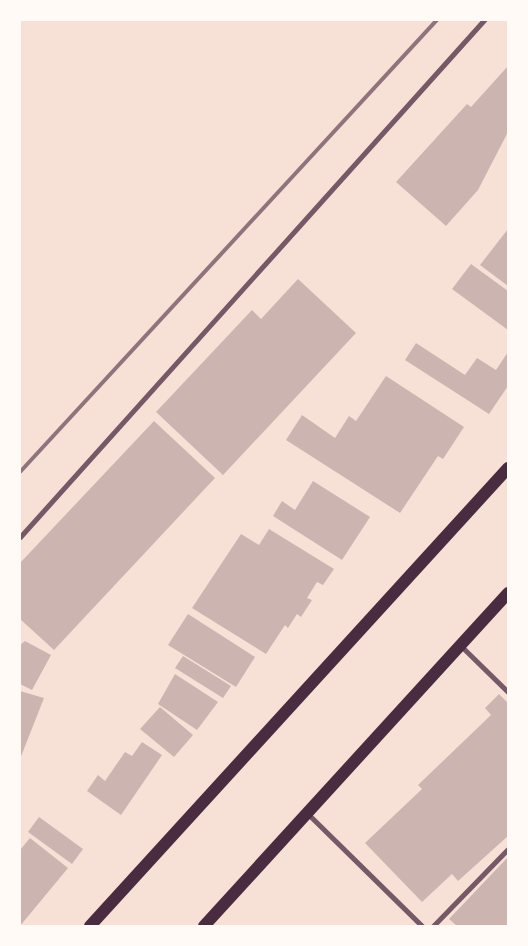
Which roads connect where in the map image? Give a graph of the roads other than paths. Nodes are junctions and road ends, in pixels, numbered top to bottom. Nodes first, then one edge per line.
1 (484, 20) edge
2 (508, 468) edge
3 (20, 537) edge
4 (508, 593) edge
5 (460, 646) junction
6 (508, 692) edge
7 (307, 813) junction
8 (508, 849) edge
9 (90, 926) edge
10 (204, 926) edge
11 (422, 926) edge
12 (433, 926) edge

1 - 3 street
2 - 9 main road
4 - 5 main road
5 - 6 street
5 - 7 main road
7 - 10 main road
7 - 11 street
8 - 12 street

